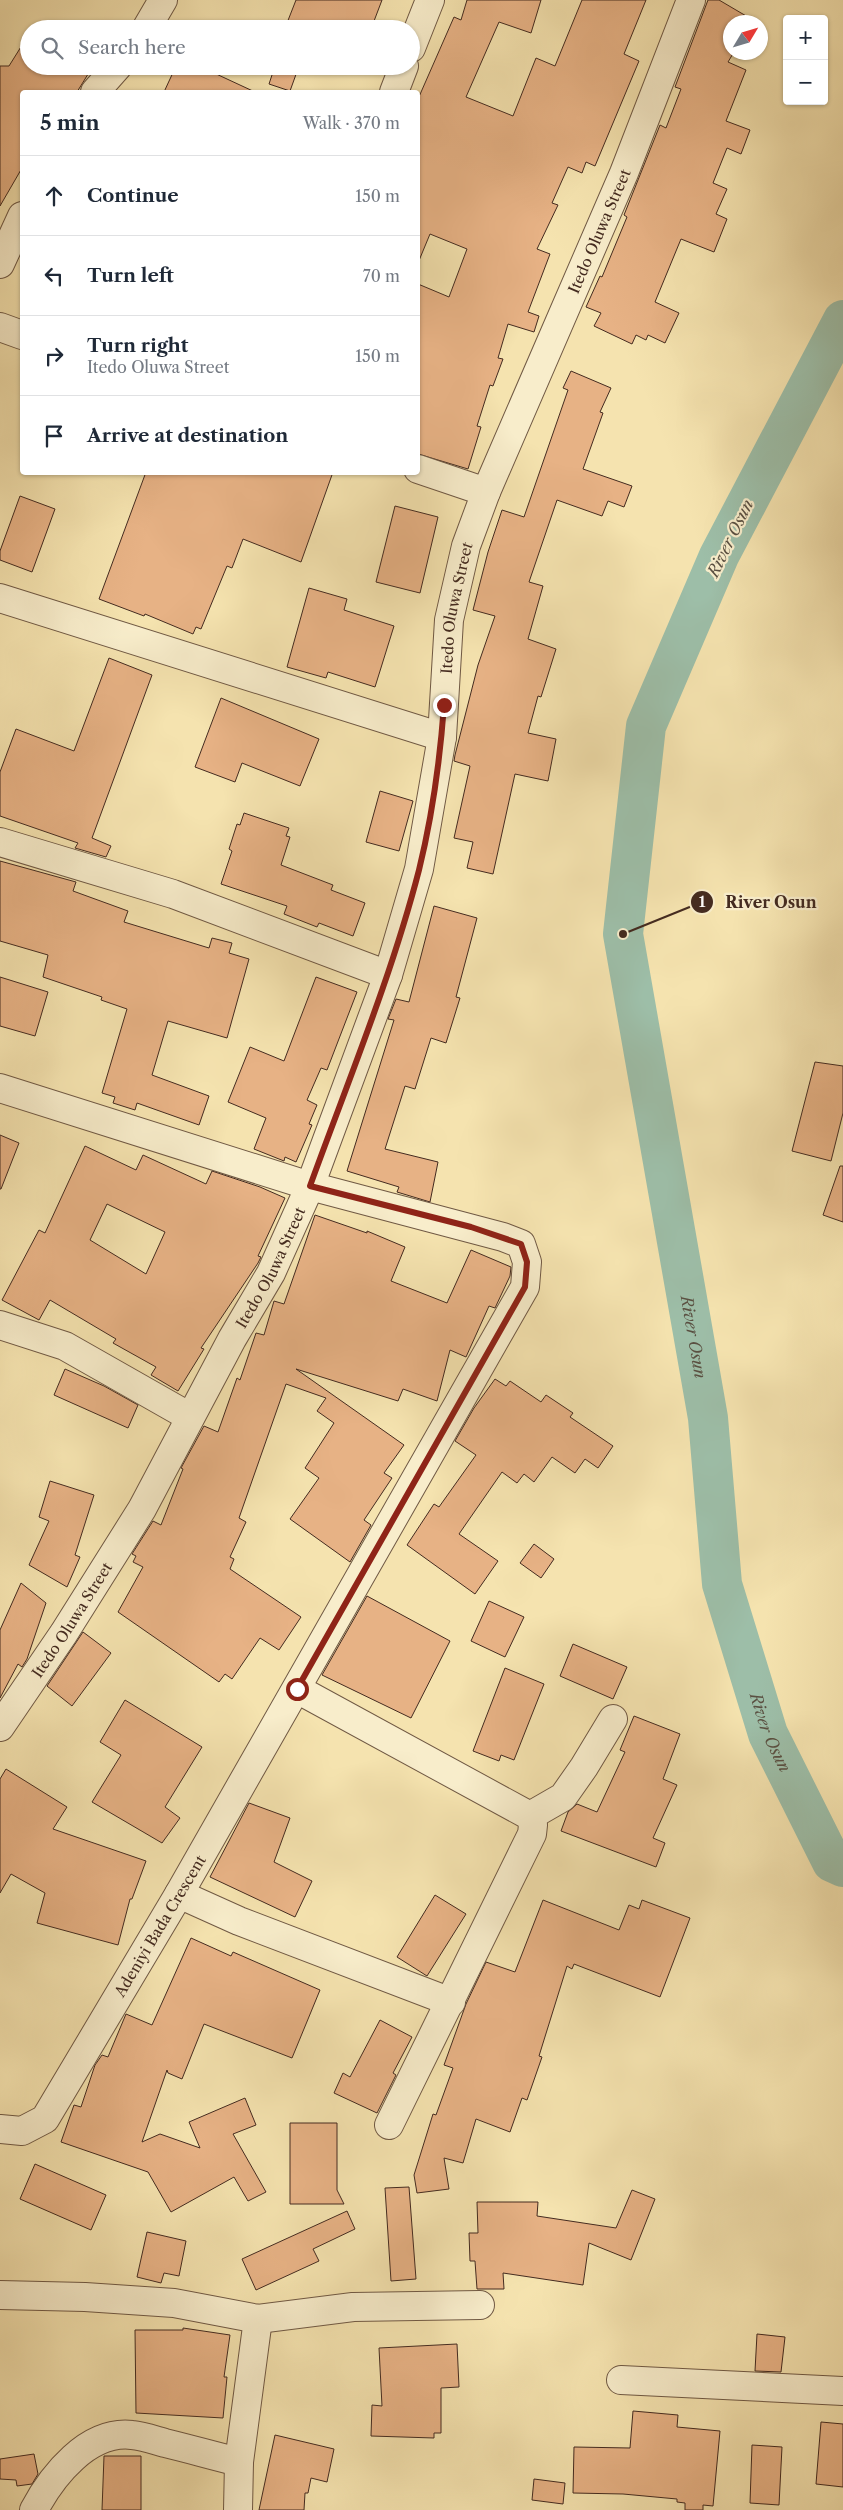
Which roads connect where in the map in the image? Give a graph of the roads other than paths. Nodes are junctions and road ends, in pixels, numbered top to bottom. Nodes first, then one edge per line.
1 (163, 0) edge
2 (430, 0) edge
3 (691, 0) edge
4 (151, 20) edge
5 (420, 25) edge
6 (110, 75) edge
7 (401, 75) edge
8 (97, 90) edge
9 (395, 90) edge
10 (20, 220) edge
11 (0, 264) edge
12 (0, 327) edge
13 (20, 334) edge
14 (420, 471) edge
15 (486, 492) junction
16 (0, 598) edge
17 (442, 737) junction
18 (0, 842) edge
19 (388, 974) junction
20 (0, 1088) edge
21 (310, 1186) junction
22 (0, 1326) edge
23 (190, 1417) junction
24 (297, 1689) junction
25 (613, 1719) dead end
26 (0, 1727) edge
27 (530, 1816) junction
28 (179, 1894) junction
29 (451, 2002) junction
30 (389, 2125) dead end
31 (0, 2129) edge
32 (0, 2295) edge
33 (480, 2305) dead end
34 (258, 2319) junction
35 (621, 2380) dead end
36 (843, 2391) edge
37 (239, 2462) junction
38 (34, 2510) edge
39 (238, 2510) edge

1 - 4 street
2 - 5 street
3 - 15 street, Itedo Oluwa Street
6 - 8 street
7 - 9 street
10 - 11 street
12 - 13 street
14 - 15 street
15 - 17 street, Itedo Oluwa Street
16 - 17 street
17 - 19 street, Itedo Oluwa Street
18 - 19 street
19 - 21 street, Itedo Oluwa Street
20 - 21 street
21 - 23 street, Itedo Oluwa Street
21 - 24 street, Adeniyi Bada Crescent
22 - 23 street
23 - 26 street, Itedo Oluwa Street
24 - 27 street
24 - 28 street, Adeniyi Bada Crescent
25 - 27 street
27 - 29 street
28 - 29 street
28 - 31 street, Adeniyi Bada Crescent
29 - 30 street
32 - 34 street
33 - 34 street
34 - 37 street
35 - 36 street
37 - 38 street
37 - 39 street

